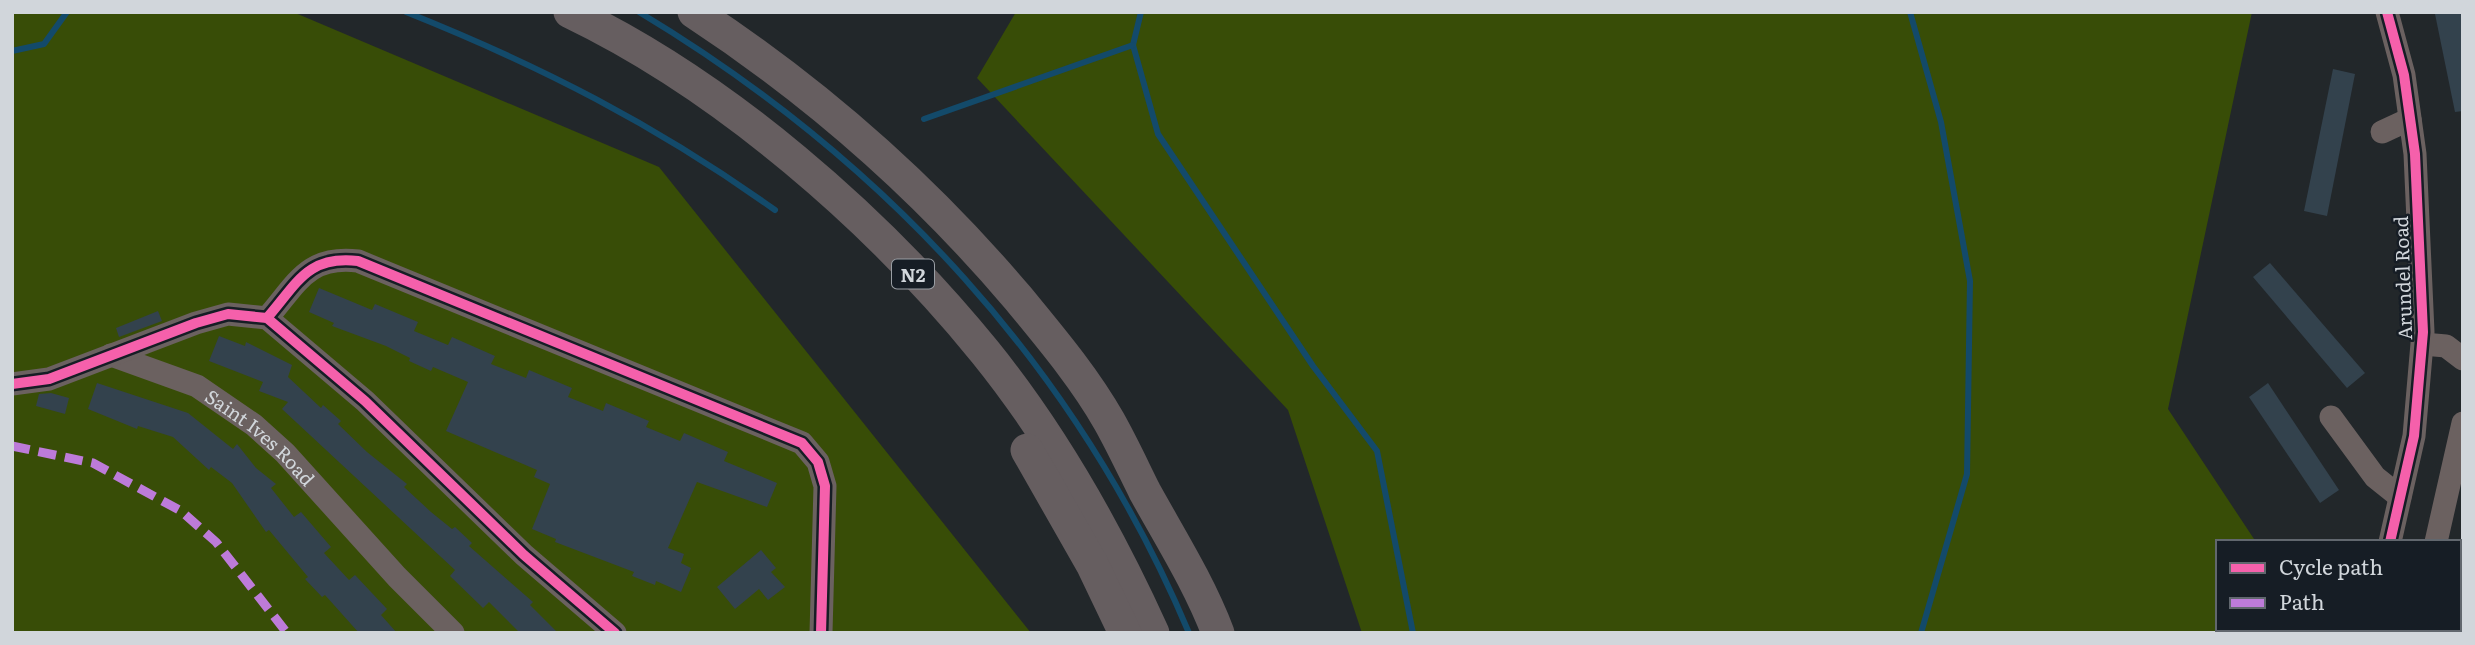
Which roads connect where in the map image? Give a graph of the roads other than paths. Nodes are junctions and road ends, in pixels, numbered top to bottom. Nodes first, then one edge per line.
1 (569, 12) edge
2 (694, 12) edge
3 (2387, 12) edge
4 (2410, 119) junction
5 (2382, 132) dead end
6 (872, 229) junction
7 (267, 318) junction
8 (2430, 335) junction
9 (111, 355) junction
10 (2463, 359) edge
11 (12, 384) edge
12 (2331, 417) dead end
13 (2463, 423) edge
14 (2400, 497) junction
15 (2390, 540) edge
16 (2436, 540) edge
17 (1202, 592) junction
18 (453, 633) edge
19 (615, 633) edge
20 (821, 633) edge
21 (1125, 633) edge
22 (1153, 633) edge
23 (1217, 633) edge
24 (1225, 633) edge

1 - 6 highway, N2
2 - 17 highway
3 - 4 street, Arundel Road
4 - 5 street
4 - 8 street, Arundel Road
6 - 21 highway
6 - 22 highway, N2
7 - 9 street
7 - 19 street
7 - 20 street
8 - 10 street
8 - 14 street, Arundel Road
9 - 11 street
9 - 18 street, Saint Ives Road
12 - 14 street
13 - 16 street
14 - 15 street, Arundel Road
17 - 23 highway
17 - 24 highway

